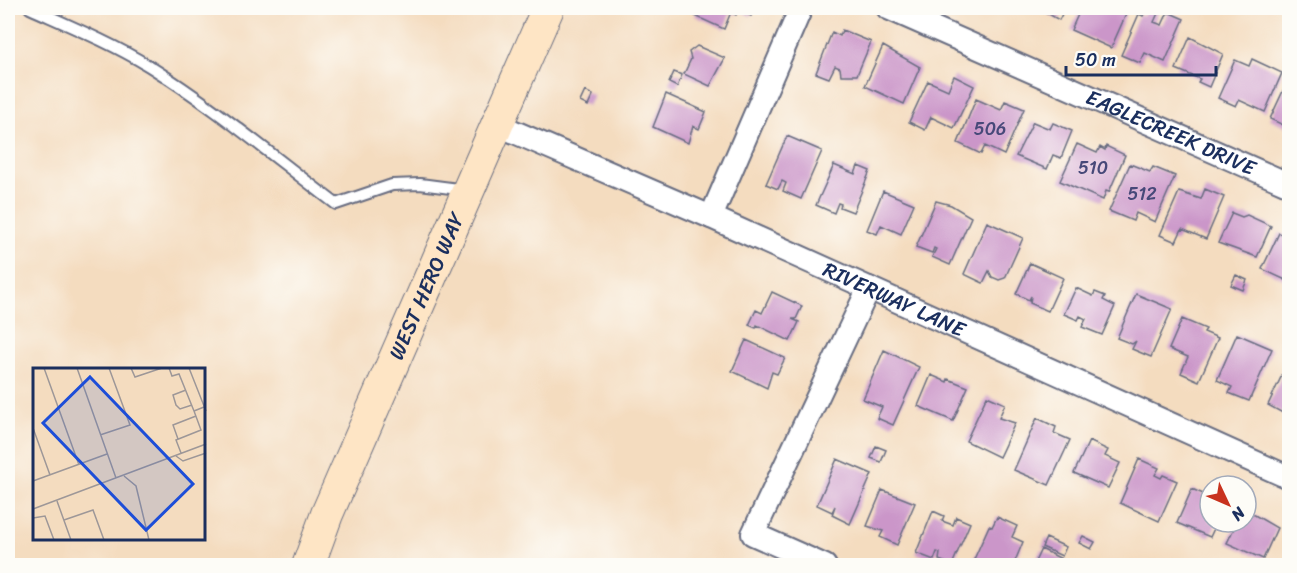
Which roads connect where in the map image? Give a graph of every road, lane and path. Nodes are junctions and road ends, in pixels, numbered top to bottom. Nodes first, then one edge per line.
1 (30, 8) edge
2 (548, 8) edge
3 (801, 8) edge
4 (888, 8) edge
5 (496, 124) junction
6 (1290, 185) edge
7 (466, 190) junction
8 (711, 217) junction
9 (869, 288) junction
10 (1290, 478) edge
11 (308, 566) edge
12 (825, 566) edge

1 - 7 lane
2 - 5 main road, WEST HERO WAY
3 - 8 street
4 - 6 street, EAGLECREEK DRIVE
5 - 7 main road, WEST HERO WAY
5 - 8 street, RIVERWAY LANE
7 - 11 main road, WEST HERO WAY
8 - 9 street, RIVERWAY LANE
9 - 10 street, RIVERWAY LANE
9 - 12 street

